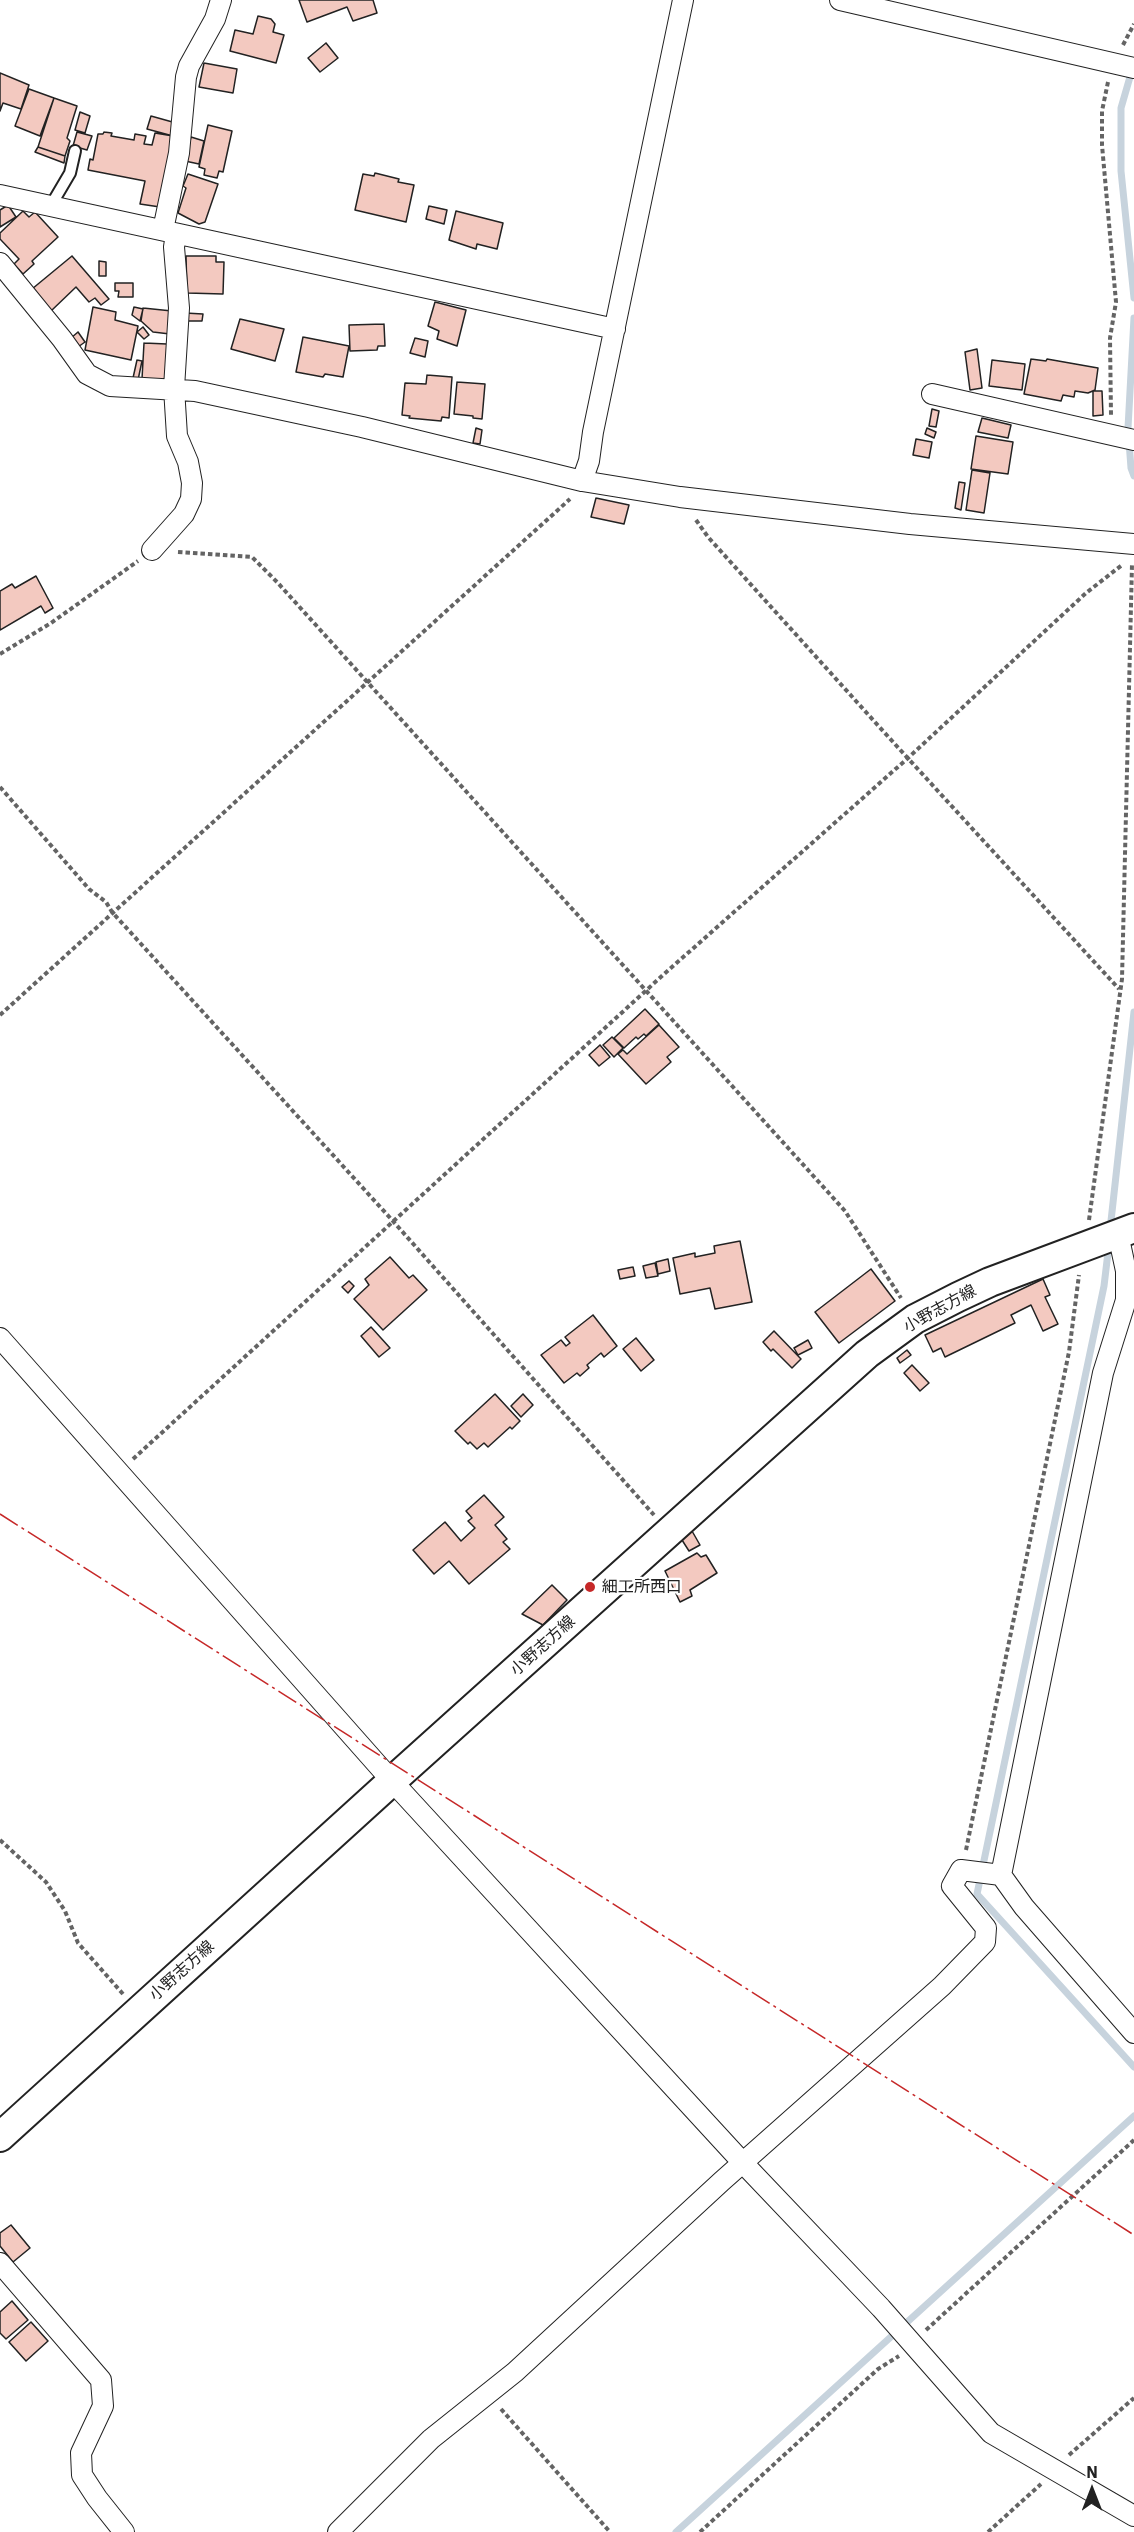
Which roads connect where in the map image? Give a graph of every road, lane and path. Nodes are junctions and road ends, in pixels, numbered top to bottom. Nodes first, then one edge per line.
1 (221, 0) edge
2 (683, 0) edge
3 (840, 0) edge
4 (1134, 24) edge
5 (1123, 65) edge
6 (75, 151) dead end
7 (0, 195) edge
8 (50, 207) junction
9 (170, 232) junction
10 (0, 263) edge
11 (615, 329) junction
12 (174, 388) junction
13 (932, 394) dead end
14 (1113, 435) junction
15 (1134, 440) edge
16 (582, 482) junction
17 (680, 497) junction
18 (1134, 544) edge
19 (152, 550) junction
20 (0, 654) edge
21 (369, 681) junction
22 (908, 758) junction
23 (0, 787) edge
24 (112, 912) junction
25 (1120, 990) junction
26 (646, 991) junction
27 (0, 1015) edge
28 (392, 1221) junction
29 (1107, 1238) edge
30 (915, 1319) junction
31 (0, 1338) edge
32 (118, 1471) junction
33 (670, 1533) junction
34 (392, 1780) junction
35 (0, 1840) edge
36 (962, 1870) junction
37 (1001, 1875) junction
38 (138, 2011) junction
39 (1134, 2032) edge
40 (0, 2137) edge
41 (743, 2163) junction
42 (0, 2263) edge
43 (498, 2406) dead end
44 (1134, 2516) edge
45 (124, 2532) edge
46 (338, 2532) edge
47 (610, 2532) edge

1 - 9 street
2 - 11 street
3 - 5 street
4 - 5 path
5 - 14 path
6 - 8 lane
7 - 8 street
8 - 9 street
9 - 11 street
9 - 12 street
10 - 12 street
11 - 16 street
12 - 16 street
12 - 19 street
13 - 14 street
14 - 15 street
16 - 17 street
16 - 21 path
17 - 18 street
17 - 22 path
19 - 20 path
19 - 21 path
21 - 24 path
21 - 26 path
22 - 25 path
22 - 25 path
22 - 26 path
23 - 24 path
24 - 27 path
24 - 28 path
25 - 29 path
26 - 28 path
26 - 30 path
28 - 32 path
28 - 33 path
29 - 30 main road, 小野志方線
29 - 36 path
29 - 37 street
30 - 33 main road, 小野志方線
31 - 32 street
32 - 34 street
33 - 34 main road, 小野志方線
34 - 38 main road, 小野志方線
34 - 41 street
35 - 38 path
36 - 37 street
36 - 41 street
37 - 39 street
38 - 40 main road, 小野志方線
41 - 44 street
41 - 46 street
42 - 45 street
43 - 47 path

